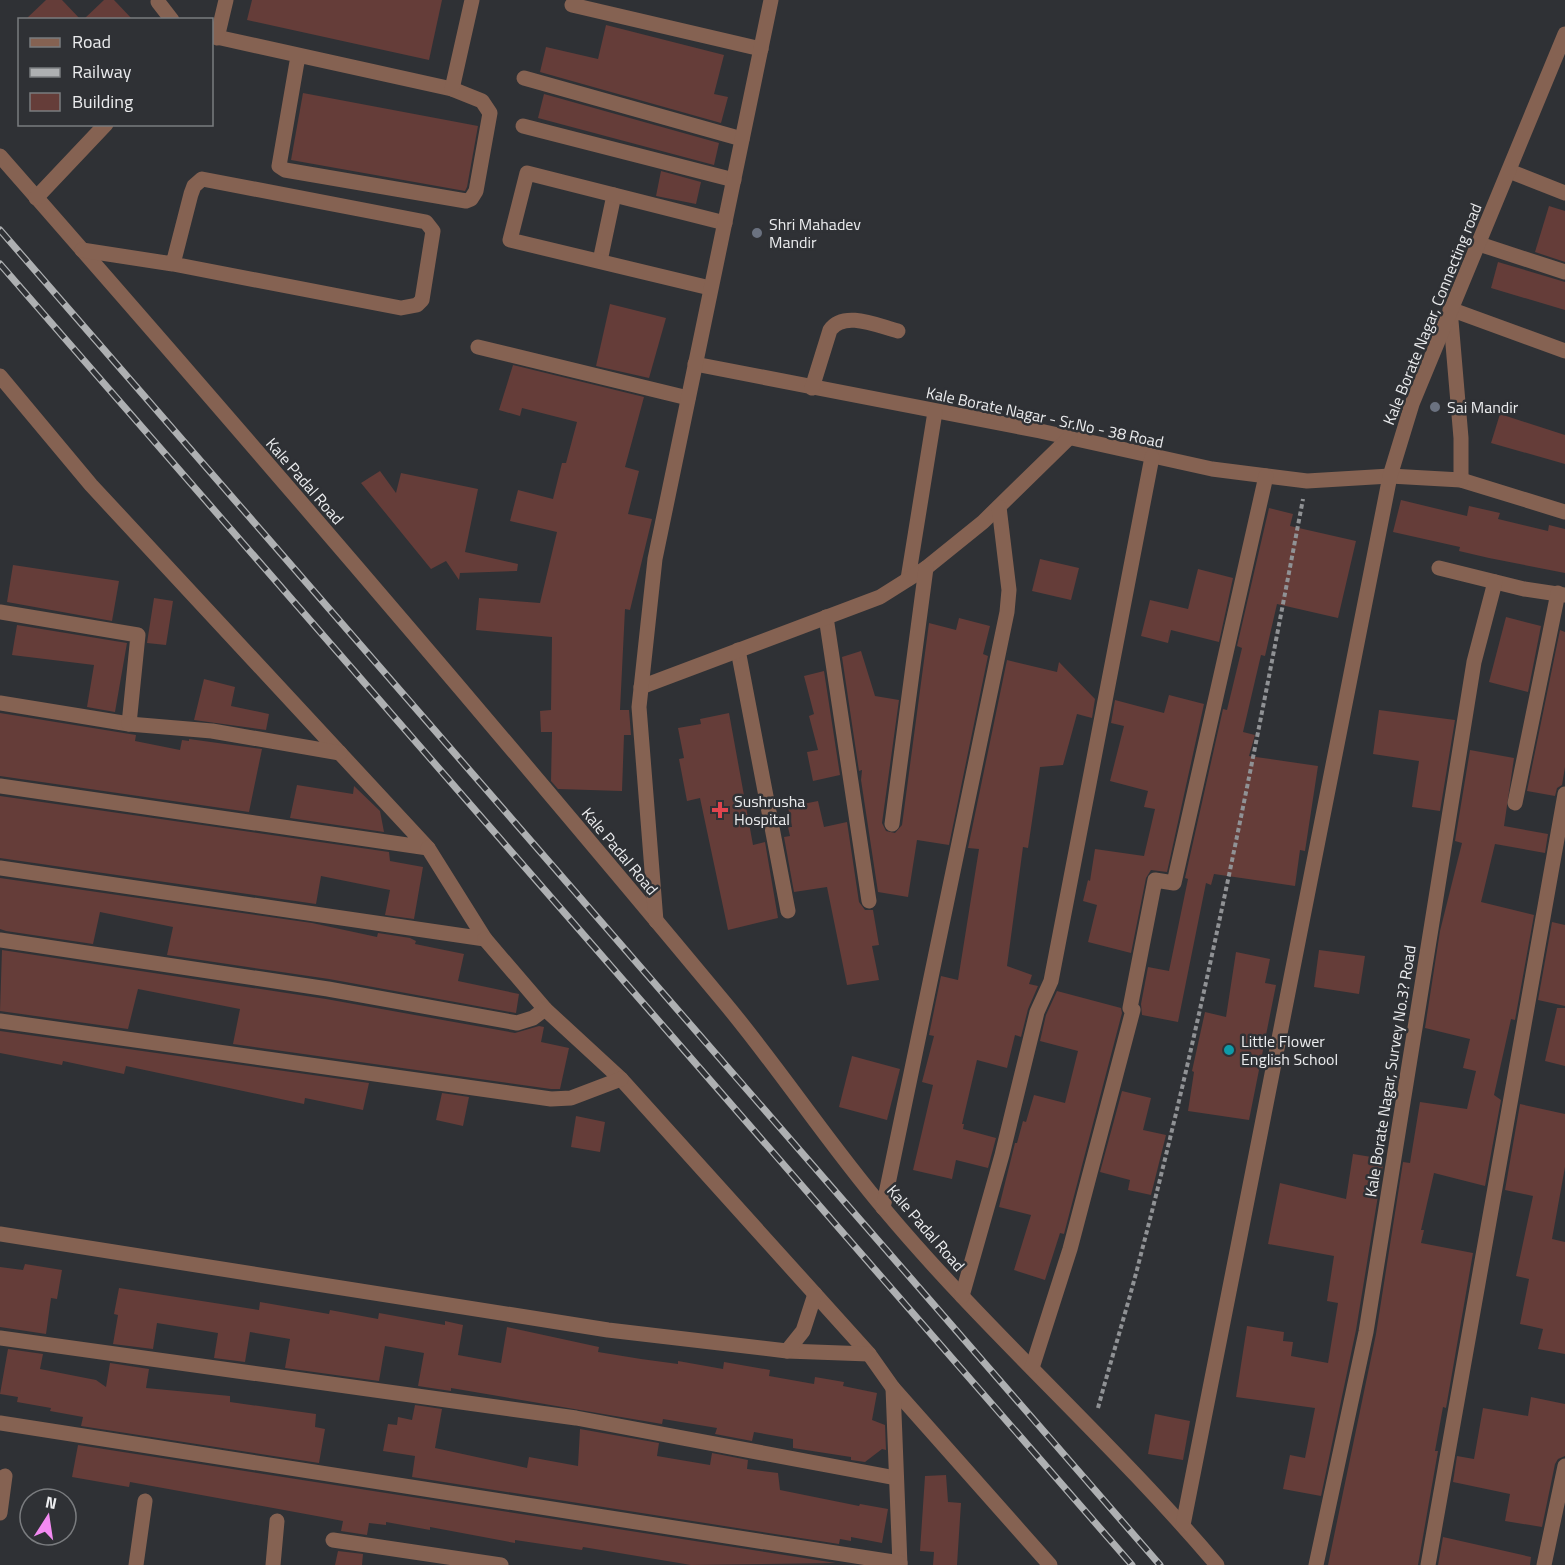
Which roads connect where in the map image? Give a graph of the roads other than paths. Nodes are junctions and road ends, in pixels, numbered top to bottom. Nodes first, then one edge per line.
1 (226, 0) edge
2 (472, 0) edge
3 (771, 0) edge
4 (158, 2) dead end
5 (572, 5) dead end
6 (170, 18) edge
7 (1565, 34) edge
8 (214, 37) edge
9 (761, 49) junction
10 (298, 56) junction
11 (524, 78) dead end
12 (452, 89) junction
13 (104, 126) edge
14 (523, 126) dead end
15 (742, 139) junction
16 (0, 156) edge
17 (1509, 171) junction
18 (734, 180) junction
19 (1565, 193) edge
20 (614, 195) junction
21 (36, 198) junction
22 (725, 223) junction
23 (1479, 244) junction
24 (82, 250) junction
25 (600, 261) junction
26 (172, 264) junction
27 (1565, 272) edge
28 (710, 288) junction
29 (1450, 309) junction
30 (898, 331) dead end
31 (478, 347) dead end
32 (1565, 351) edge
33 (695, 364) junction
34 (0, 376) edge
35 (812, 388) junction
36 (688, 398) junction
37 (935, 412) junction
38 (1070, 437) junction
39 (1152, 458) junction
40 (1266, 476) junction
41 (1390, 476) junction
42 (1461, 480) junction
43 (999, 507) junction
44 (1565, 512) edge
45 (926, 568) junction
46 (1439, 568) dead end
47 (908, 579) junction
48 (1495, 582) junction
49 (1561, 594) edge
50 (0, 612) edge
51 (826, 617) junction
52 (738, 650) junction
53 (641, 687) junction
54 (0, 703) edge
55 (129, 724) junction
56 (340, 753) junction
57 (0, 786) edge
58 (1565, 794) edge
59 (1515, 803) dead end
60 (892, 824) dead end
61 (428, 848) junction
62 (0, 868) edge
63 (869, 901) dead end
64 (788, 911) dead end
65 (656, 921) junction
66 (484, 939) junction
67 (0, 940) edge
68 (545, 1009) junction
69 (0, 1021) edge
70 (621, 1079) junction
71 (883, 1208) junction
72 (0, 1234) edge
73 (815, 1294) junction
74 (962, 1296) junction
75 (0, 1338) edge
76 (788, 1351) junction
77 (869, 1354) junction
78 (1032, 1368) junction
79 (893, 1388) junction
80 (0, 1423) edge
81 (1565, 1466) edge
82 (5, 1476) dead end
83 (896, 1478) junction
84 (145, 1501) dead end
85 (0, 1514) edge
86 (278, 1521) dead end
87 (1183, 1524) junction
88 (333, 1540) dead end
89 (900, 1564) edge
90 (136, 1565) edge
91 (273, 1565) edge
92 (501, 1565) edge
93 (1050, 1565) edge
94 (1217, 1565) edge
95 (1316, 1565) edge
96 (1428, 1565) edge
97 (1544, 1565) edge

1 - 8 street
2 - 12 street
3 - 9 street
4 - 6 street
5 - 9 street
7 - 17 street, Kale Borate Nagar, Connecting road
8 - 10 street
9 - 15 street
10 - 12 street
10 - 12 street
11 - 15 street
13 - 21 street
14 - 18 street
15 - 18 street
16 - 21 street, Kale Padal Road
17 - 19 street
17 - 23 street, Kale Borate Nagar, Connecting road
18 - 22 street
20 - 22 street
20 - 25 street
20 - 25 street
21 - 24 street, Kale Padal Road
22 - 28 street
23 - 27 street
23 - 29 street, Kale Borate Nagar, Connecting road
24 - 26 street
24 - 65 street, Kale Padal Road
25 - 28 street
26 - 26 street
28 - 33 street
29 - 32 street
29 - 41 street, Kale Borate Nagar, Connecting road
29 - 42 street
30 - 35 street
31 - 36 street
33 - 35 street, Kale Borate Nagar - Sr.No - 38 Road
33 - 36 street
34 - 56 street
35 - 37 street, Kale Borate Nagar - Sr.No - 38 Road
36 - 53 street
37 - 38 street, Kale Borate Nagar - Sr.No - 38 Road
37 - 47 street
38 - 39 street, Kale Borate Nagar - Sr.No - 38 Road
38 - 43 street
39 - 40 street, Kale Borate Nagar - Sr.No - 38 Road
39 - 74 street
40 - 41 street, Kale Borate Nagar - Sr.No - 38 Road
40 - 78 street
41 - 42 street
41 - 87 street, Kale Borate Nagar, Connecting road
42 - 44 street
43 - 45 street
43 - 71 street
45 - 47 street
45 - 60 street
46 - 48 street
47 - 51 street
48 - 49 street
48 - 95 street, Kale Borate Nagar, Survey No.3? Road
49 - 59 street
50 - 55 street
51 - 52 street
51 - 63 street
52 - 53 street
52 - 64 street
53 - 65 street
54 - 55 street
55 - 56 street
56 - 61 street
57 - 61 street
58 - 96 street
61 - 66 street
62 - 66 street
65 - 71 street, Kale Padal Road
66 - 68 street
67 - 68 street
68 - 70 street
69 - 70 street
70 - 73 street
71 - 74 street, Kale Padal Road
72 - 76 street
73 - 76 street
73 - 77 street
74 - 78 street, Kale Padal Road
75 - 83 street
76 - 77 street
77 - 79 street
78 - 87 street, Kale Padal Road
79 - 83 street
79 - 93 street
80 - 89 street
81 - 97 street
82 - 85 street
83 - 89 street
84 - 90 street
86 - 91 street
87 - 94 street, Kale Padal Road
88 - 92 street

